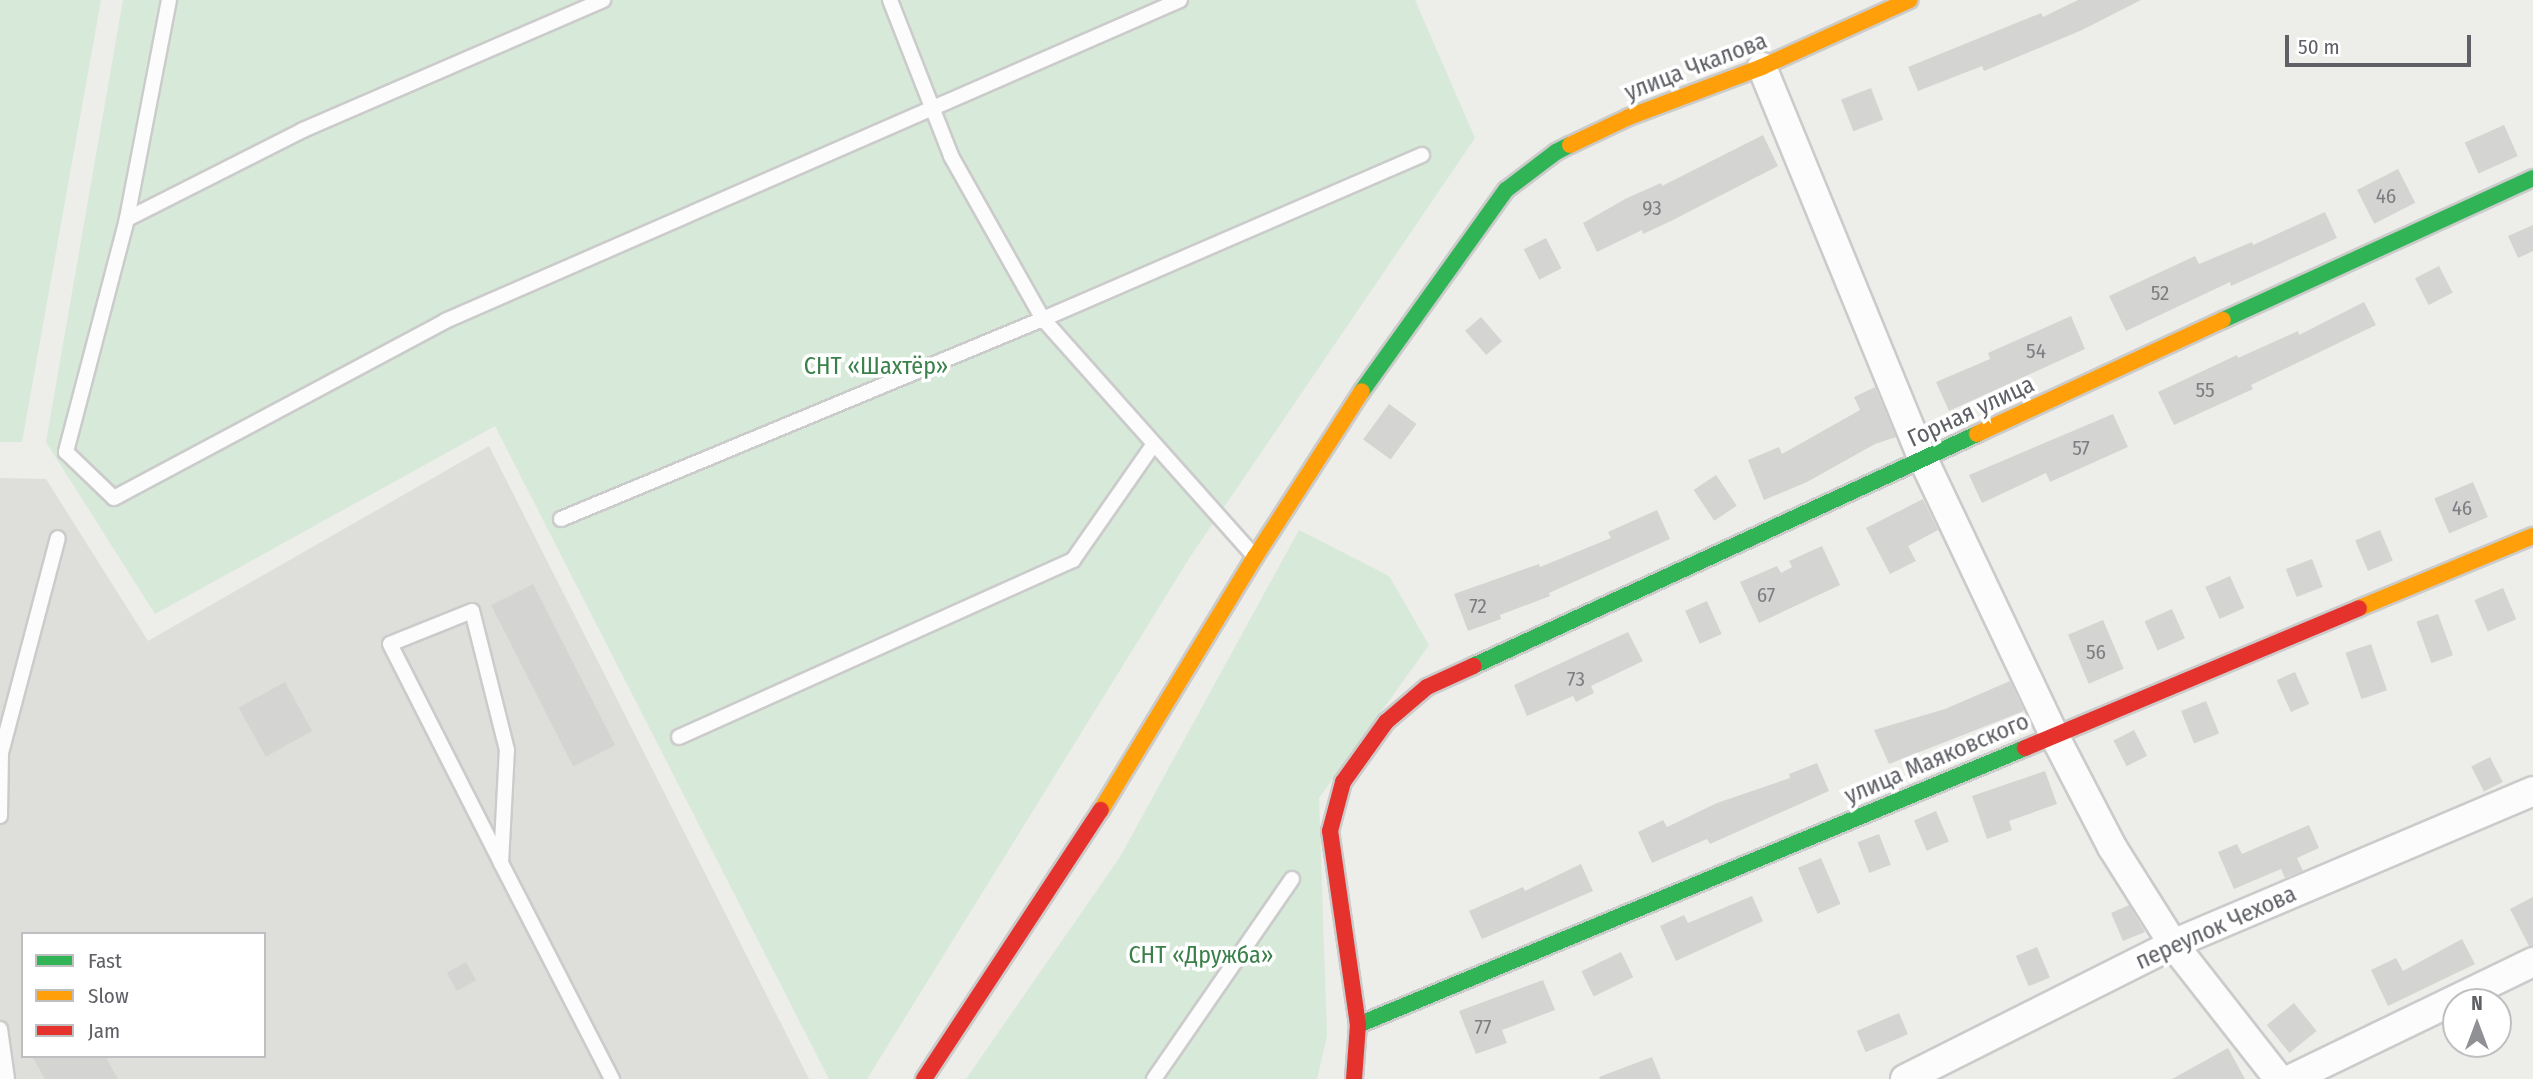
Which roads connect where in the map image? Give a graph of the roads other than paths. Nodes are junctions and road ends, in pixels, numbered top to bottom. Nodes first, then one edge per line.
1 (169, 0) edge
2 (603, 0) edge
3 (890, 0) edge
4 (1181, 0) edge
5 (1910, 0) edge
6 (1762, 66) junction
7 (933, 108) junction
8 (1422, 155) dead end
9 (2533, 178) edge
10 (127, 219) junction
11 (1043, 319) junction
12 (1154, 444) junction
13 (1923, 459) junction
14 (561, 519) dead end
15 (2533, 536) edge
16 (58, 538) dead end
17 (1255, 557) junction
18 (2054, 735) junction
19 (679, 737) dead end
20 (2533, 791) edge
21 (0, 816) edge
22 (501, 863) junction
23 (1292, 879) dead end
24 (2173, 944) junction
25 (2533, 962) edge
26 (1358, 1025) junction
27 (0, 1029) edge
28 (7, 1079) edge
29 (612, 1079) edge
30 (924, 1079) edge
31 (1154, 1079) edge
32 (1354, 1079) edge
33 (1905, 1079) edge
34 (2279, 1079) edge
35 (2291, 1079) edge

1 - 10 lane
2 - 10 lane
3 - 7 lane
4 - 7 lane
5 - 6 street, улица Чкалова
6 - 13 street
6 - 17 street, улица Чкалова
7 - 10 lane
7 - 11 lane
8 - 11 lane
9 - 13 street, Горная улица
11 - 12 lane
11 - 14 lane
12 - 17 lane
12 - 19 lane
13 - 18 street
13 - 26 street, Горная улица
15 - 18 street, улица Маяковского
16 - 21 lane
17 - 30 street, улица Чкалова
18 - 24 street
18 - 26 street, улица Маяковского
20 - 24 street, переулок Чехова
22 - 22 lane
22 - 29 lane
23 - 31 lane
24 - 33 street, переулок Чехова
24 - 34 street
25 - 35 street
26 - 32 street, Горная улица
27 - 28 lane

